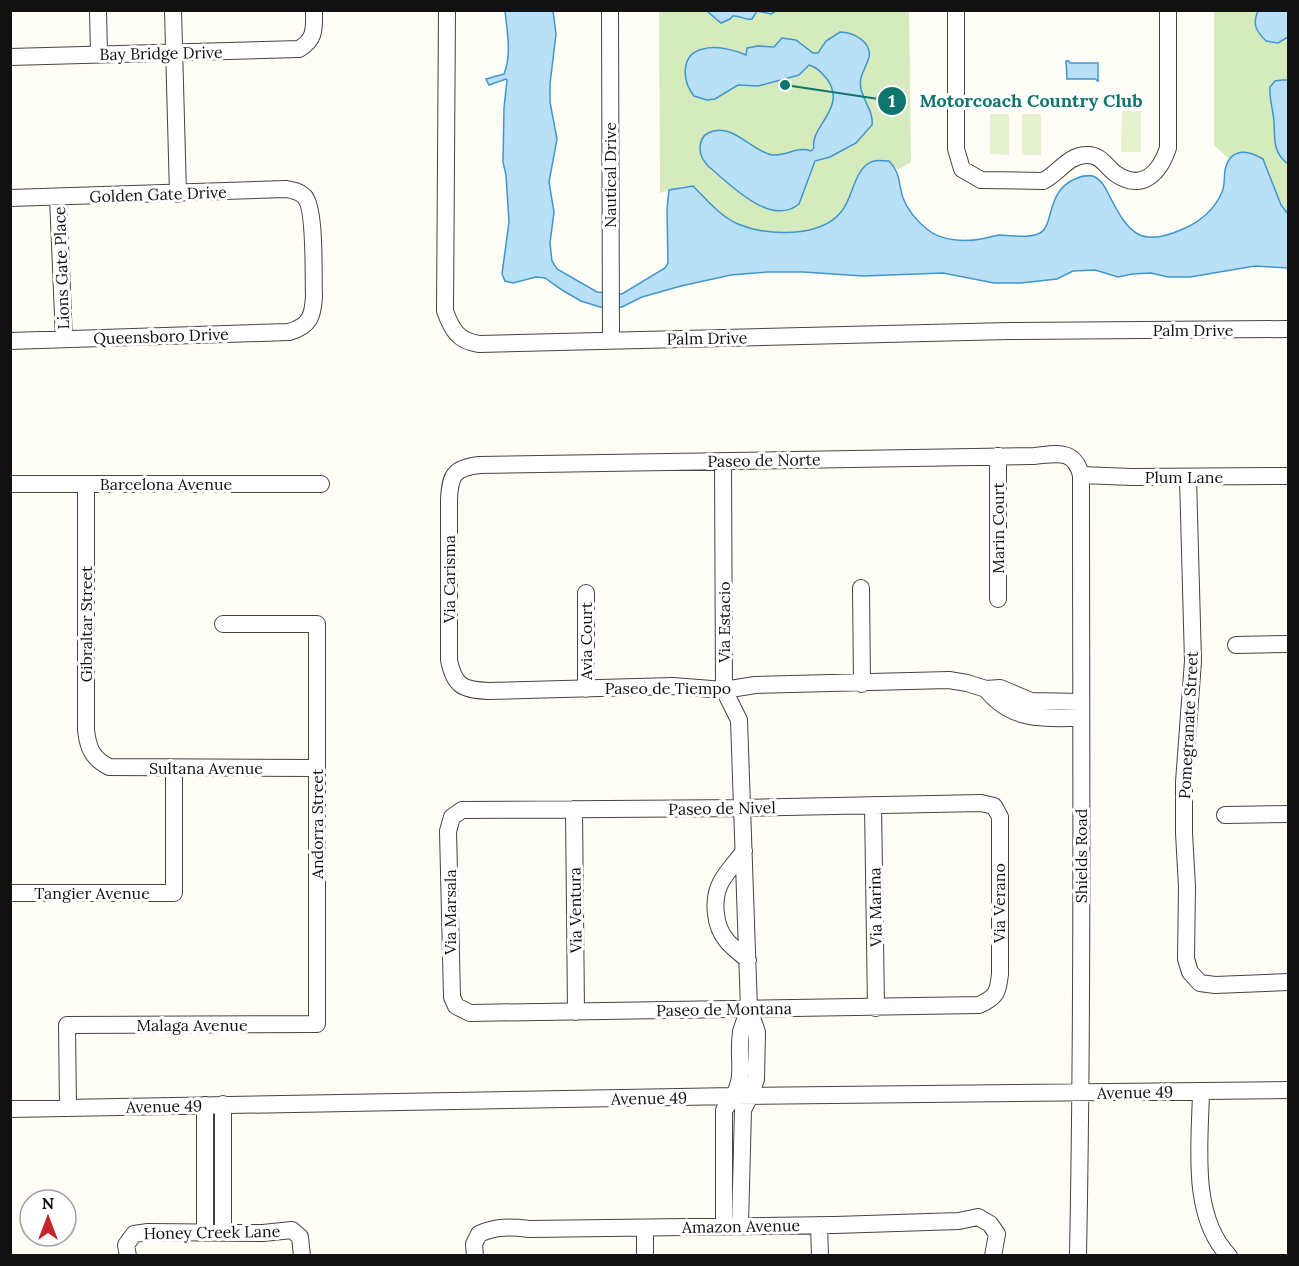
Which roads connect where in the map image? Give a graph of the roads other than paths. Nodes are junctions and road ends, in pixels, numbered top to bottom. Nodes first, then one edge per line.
1 (98, 10) edge
2 (173, 10) edge
3 (314, 10) edge
4 (447, 10) edge
5 (610, 10) edge
6 (956, 10) edge
7 (1168, 10) edge
8 (174, 53) junction
9 (99, 55) junction
10 (10, 57) edge
11 (178, 194) junction
12 (58, 197) junction
13 (10, 198) edge
14 (308, 322) joint
15 (1288, 329) edge
16 (64, 339) junction
17 (611, 340) junction
18 (10, 341) edge
19 (998, 456) junction
20 (1073, 459) joint
21 (723, 460) junction
22 (456, 472) joint
23 (1080, 475) junction
24 (1288, 476) edge
25 (1188, 478) junction
26 (10, 484) edge
27 (86, 484) junction
28 (321, 484) dead end
29 (861, 588) dead end
30 (586, 593) dead end
31 (998, 599) dead end
32 (223, 624) dead end
33 (1288, 644) edge
34 (1236, 645) dead end
35 (458, 684) joint
36 (862, 684) junction
37 (586, 689) junction
38 (724, 690) junction
39 (1081, 710) junction
40 (98, 761) joint
41 (174, 768) junction
42 (317, 768) junction
43 (873, 805) junction
44 (994, 806) joint
45 (743, 808) junction
46 (574, 809) junction
47 (1288, 814) edge
48 (1224, 815) dead end
49 (452, 817) joint
50 (744, 851) junction
51 (10, 893) edge
52 (748, 960) junction
53 (1288, 982) edge
54 (992, 999) joint
55 (456, 1006) joint
56 (749, 1008) junction
57 (876, 1008) junction
58 (576, 1012) junction
59 (317, 1024) joint
60 (1288, 1090) edge
61 (1201, 1092) junction
62 (1082, 1093) junction
63 (742, 1096) junction
64 (223, 1104) junction
65 (206, 1105) junction
66 (68, 1108) junction
67 (10, 1109) edge
68 (732, 1225) junction
69 (819, 1225) junction
70 (645, 1227) junction
71 (205, 1232) junction
72 (223, 1233) junction
73 (127, 1250) edge
74 (302, 1256) edge
75 (475, 1256) edge
76 (645, 1256) edge
77 (820, 1256) edge
78 (993, 1256) edge
79 (1078, 1256) edge
80 (1229, 1256) edge

1 - 9 street
2 - 8 street
3 - 8 street, Bay Bridge Drive
4 - 17 street, Palm Drive
5 - 17 street, Nautical Drive
6 - 7 street
8 - 9 street, Bay Bridge Drive
8 - 11 street
9 - 10 street, Bay Bridge Drive
11 - 12 street, Golden Gate Drive
11 - 14 street, Golden Gate Drive
12 - 13 street, Golden Gate Drive
12 - 16 street, Lions Gate Place
14 - 16 street, Queensboro Drive
15 - 17 street, Palm Drive
16 - 18 street, Queensboro Drive
19 - 20 street, Paseo de Norte
19 - 21 street, Paseo de Norte
19 - 31 street, Marin Court
20 - 23 street, Shields Road
21 - 22 street, Paseo de Norte
21 - 38 street, Via Estacio
22 - 35 street, Via Carisma
23 - 25 street, Plum Lane
23 - 39 street, Shields Road
24 - 25 street, Plum Lane
25 - 53 street, Pomegranate Street
26 - 27 street, Barcelona Avenue
27 - 28 street, Barcelona Avenue
27 - 40 street, Gibraltar Street
29 - 36 street
30 - 37 street, Avia Court
32 - 42 street, Andorra Street
33 - 34 street
35 - 37 street, Paseo de Tiempo
36 - 38 street, Paseo de Tiempo
36 - 39 street, Paseo de Tiempo
37 - 38 street, Paseo de Tiempo
38 - 45 street, Via Estacio
39 - 62 street, Shields Road
40 - 41 street, Sultana Avenue
41 - 42 street, Sultana Avenue
41 - 51 street, Tangier Avenue
42 - 59 street, Andorra Street
43 - 44 street, Paseo de Nivel
43 - 45 street, Paseo de Nivel
43 - 57 street, Via Marina
44 - 54 street, Via Verano
45 - 46 street, Paseo de Nivel
45 - 50 street, Via Estacio
46 - 49 street, Paseo de Nivel
46 - 58 street, Via Ventura
47 - 48 street
49 - 55 street, Via Marsala
50 - 52 street, Via Estacio
50 - 52 street
52 - 56 street, Via Estacio
54 - 57 street, Paseo de Montana
55 - 58 street, Paseo de Montana
56 - 57 street, Paseo de Montana
56 - 58 street, Paseo de Montana
56 - 63 street, Via Estacio
59 - 66 street, Malaga Avenue
60 - 61 street, Avenue 49
61 - 62 street, Avenue 49
61 - 80 street
62 - 63 street, Avenue 49
62 - 79 street, Shields Road
63 - 64 street, Avenue 49
63 - 68 street, Via Estacio
64 - 65 street, Avenue 49
64 - 72 street
65 - 66 street, Avenue 49
65 - 71 street
66 - 67 street, Avenue 49
68 - 69 street, Amazon Avenue
68 - 70 street, Amazon Avenue
69 - 77 street
69 - 78 street, Amazon Avenue
70 - 75 street, Amazon Avenue
70 - 76 street
71 - 72 street, Honey Creek Lane
71 - 73 street, Honey Creek Lane
72 - 74 street, Honey Creek Lane

